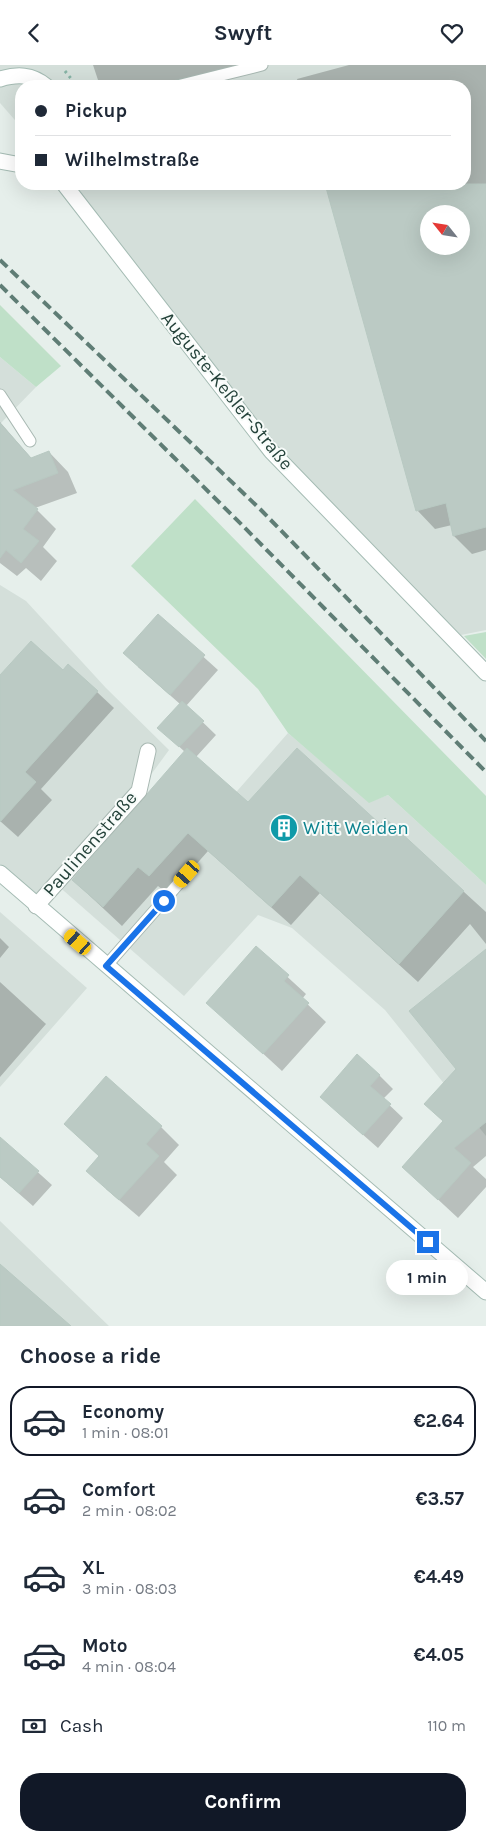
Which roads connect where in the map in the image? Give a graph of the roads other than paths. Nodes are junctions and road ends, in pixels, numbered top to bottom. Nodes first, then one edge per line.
1 (262, 65) edge
2 (0, 79) edge
3 (34, 80) edge
4 (202, 80) edge
5 (0, 161) edge
6 (15, 164) edge
7 (69, 190) edge
8 (0, 395) edge
9 (30, 441) dead end
10 (486, 673) edge
11 (148, 751) dead end
12 (0, 873) edge
13 (187, 874) dead end
14 (36, 906) junction
15 (106, 966) junction
16 (486, 1292) edge

1 - 4 lane
2 - 3 street
5 - 6 street
7 - 10 street, Auguste-Keßler-Straße
8 - 9 lane
11 - 14 street, Paulinenstraße
12 - 14 street
13 - 15 lane
14 - 15 street
15 - 16 street

